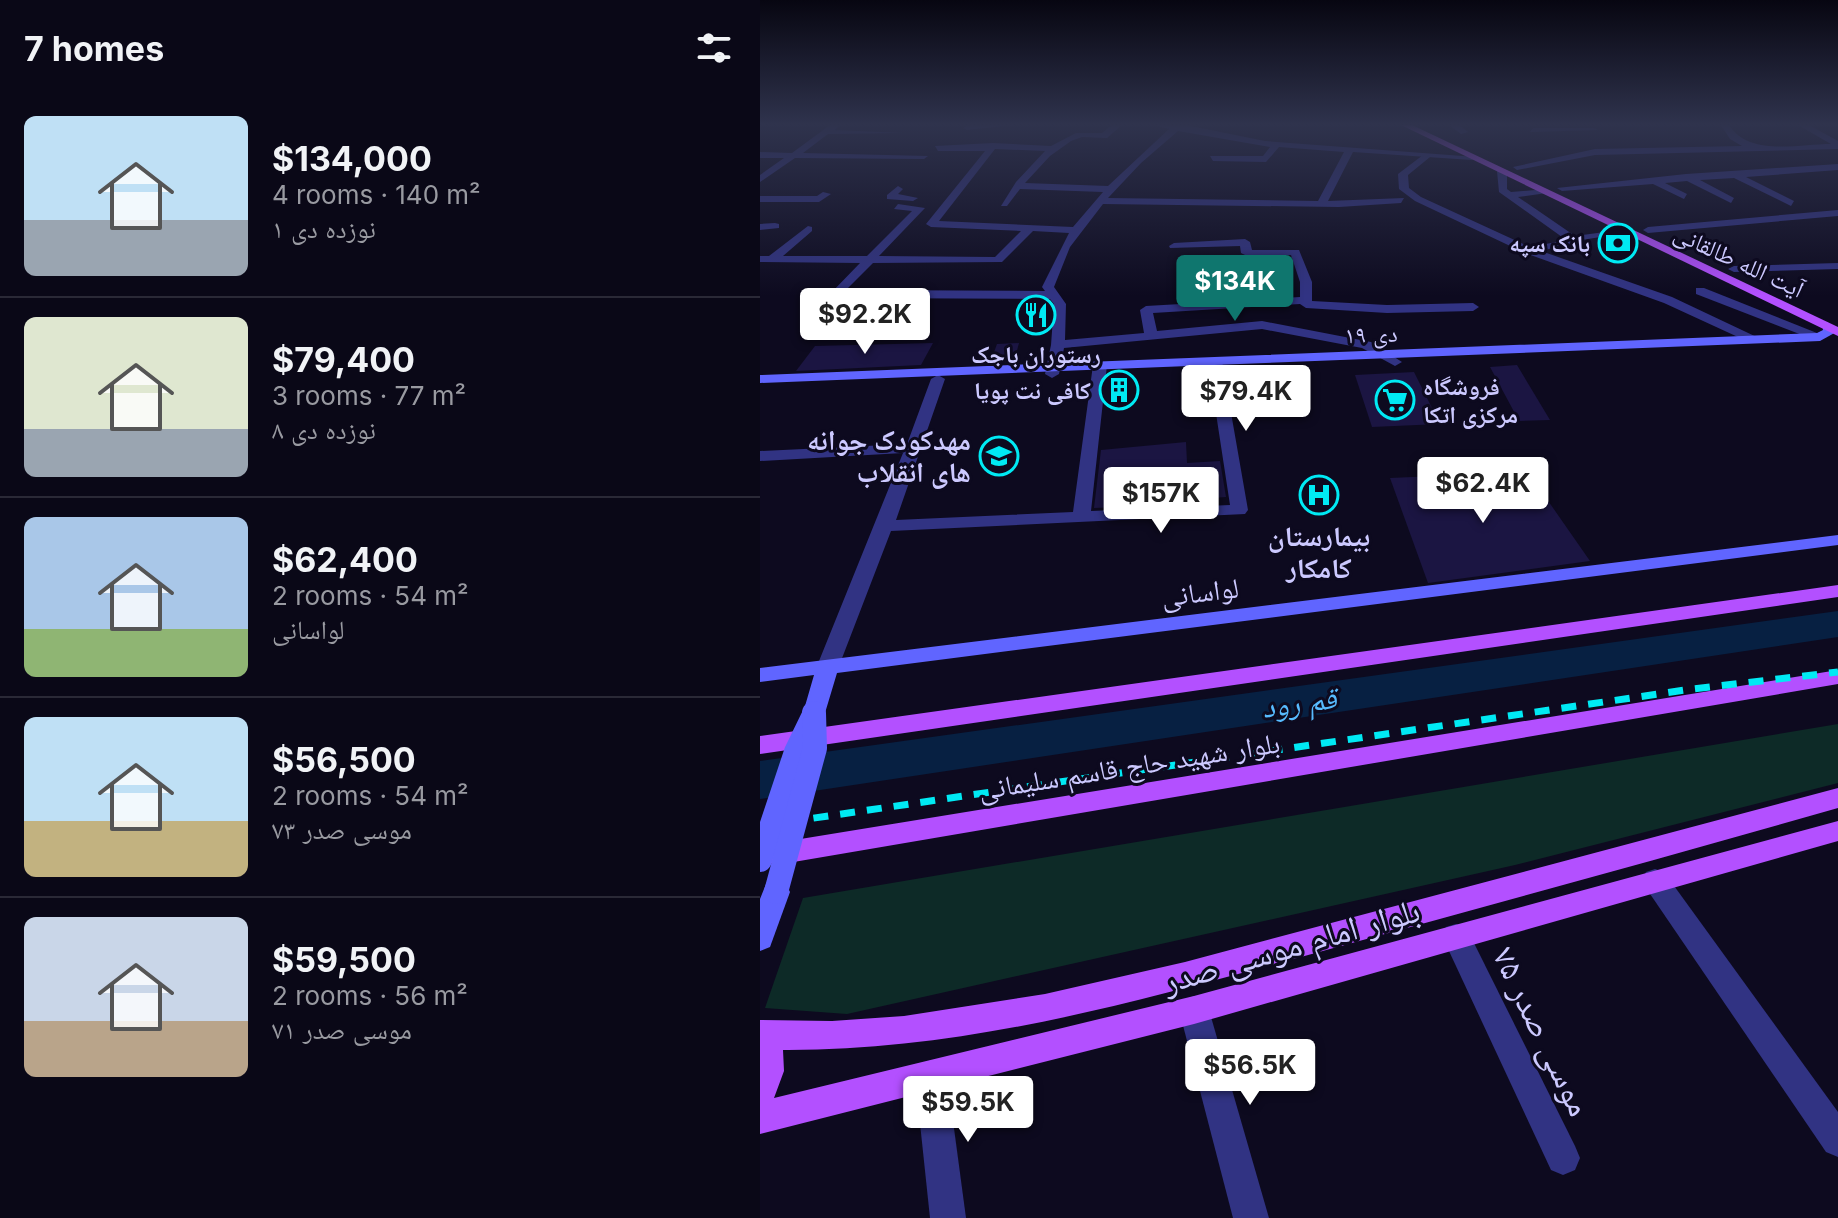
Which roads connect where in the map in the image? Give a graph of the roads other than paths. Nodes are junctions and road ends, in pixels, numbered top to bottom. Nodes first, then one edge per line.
1 (963, 182) edge
2 (1022, 182) edge
3 (1120, 182) edge
4 (1333, 182) edge
5 (1404, 182) edge
6 (1502, 182) edge
7 (1525, 182) edge
8 (1549, 182) edge
9 (1633, 182) edge
10 (1656, 182) edge
11 (1695, 182) edge
12 (1749, 182) edge
13 (1621, 183) junction
14 (1018, 186) junction
15 (1562, 188) junction
16 (898, 189) dead end
17 (1112, 189) junction
18 (1544, 191) junction
19 (826, 194) dead end
20 (1508, 195) junction
21 (1646, 196) dead end
22 (1684, 196) dead end
23 (760, 199) edge
24 (949, 199) junction
25 (1401, 200) dead end
26 (1731, 200) dead end
27 (1101, 201) junction
28 (1791, 203) dead end
29 (1004, 204) dead end
30 (1321, 204) junction
31 (898, 207) dead end
32 (1093, 212) junction
33 (1136, 213) dead end
34 (1838, 213) edge
35 (775, 226) dead end
36 (760, 227) edge
37 (808, 229) dead end
38 (1029, 229) junction
39 (1078, 230) junction
40 (1648, 230) junction
41 (1627, 232) junction
42 (1573, 240) junction
43 (1174, 246) dead end
44 (1529, 251) junction
45 (766, 259) edge
46 (866, 259) junction
47 (1838, 266) edge
48 (1734, 276) junction
49 (1700, 291) junction
50 (1050, 295) junction
51 (1668, 300) junction
52 (1306, 302) junction
53 (1473, 307) dead end
54 (1831, 328) edge
55 (1151, 334) junction
56 (1756, 340) junction
57 (1058, 345) junction
58 (1838, 345) edge
59 (1391, 358) junction
60 (1215, 365) junction
61 (1100, 369) junction
62 (1053, 371) junction
63 (939, 375) junction
64 (760, 379) edge
65 (760, 385) edge
66 (913, 448) junction
67 (760, 456) edge
68 (1081, 518) junction
69 (885, 526) junction
70 (1838, 540) edge
71 (1838, 591) edge
72 (828, 666) junction
73 (760, 675) edge
74 (1838, 677) edge
75 (818, 702) junction
76 (760, 745) edge
77 (1838, 798) edge
78 (1836, 835) edge
79 (760, 858) edge
80 (1655, 880) junction
81 (1456, 936) junction
82 (760, 938) edge
83 (1194, 1010) junction
84 (762, 1035) edge
85 (931, 1076) junction
86 (760, 1093) edge
87 (760, 1118) edge
88 (1838, 1140) edge
89 (1563, 1158) dead end
90 (948, 1218) edge
91 (1251, 1218) edge

1 - 24 street
2 - 14 street
3 - 17 street
4 - 30 street
5 - 44 street
6 - 20 street
7 - 18 main road, آیت الله طالقانی
8 - 15 main road, آیت الله طالقانی
9 - 13 street
10 - 22 street
11 - 26 street
12 - 28 street
13 - 15 street
13 - 21 street
14 - 17 street
14 - 29 street
15 - 40 main road, آیت الله طالقانی
16 - 24 street
17 - 27 street
18 - 20 street
18 - 41 main road, آیت الله طالقانی
19 - 23 street
20 - 42 street
24 - 38 street
25 - 30 street
27 - 30 street
27 - 32 street
31 - 46 street
32 - 33 street
32 - 39 street
34 - 40 street
35 - 36 street
37 - 45 street
38 - 39 street
38 - 46 street
39 - 50 street
40 - 48 main road, آیت الله طالقانی
41 - 42 street
41 - 48 main road, آیت الله طالقانی
42 - 44 street
43 - 52 street
44 - 51 street
45 - 46 street
46 - 50 street
47 - 48 street
48 - 49 street
48 - 54 main road, آیت الله طالقانی
49 - 51 street
49 - 54 street
50 - 57 street
51 - 56 street
52 - 53 street
52 - 55 street
54 - 56 main road, ۱۹ دی
55 - 57 street
55 - 59 street
56 - 59 main road, ۱۹ دی
57 - 62 street
58 - 59 main road, ۱۹ دی
59 - 60 main road, ۱۹ دی
60 - 61 main road, ۱۹ دی
60 - 68 street
61 - 62 main road, ۱۹ دی
61 - 68 street
62 - 63 main road, ۱۹ دی
63 - 64 main road, ۱۹ دی
63 - 65 main road, ۱۹ دی
63 - 66 street
66 - 67 street
66 - 69 street
68 - 69 street
69 - 72 street
70 - 72 main road, لواسانی
71 - 76 main road
72 - 73 main road, لواسانی
72 - 75 main road
74 - 79 main road, بلوار شهید حاج قاسم سلیمانی
75 - 79 main road, bridge
75 - 82 main road, bridge
77 - 84 main road, بلوار امام موسی صدر
78 - 80 main road, بلوار امام موسی صدر
80 - 81 main road, بلوار امام موسی صدر
80 - 88 street
81 - 83 main road, بلوار امام موسی صدر
81 - 89 street, موسی صدر ۷۵
83 - 85 main road, بلوار امام موسی صدر
83 - 91 street
84 - 86 main road
85 - 87 main road, بلوار امام موسی صدر
85 - 90 street

